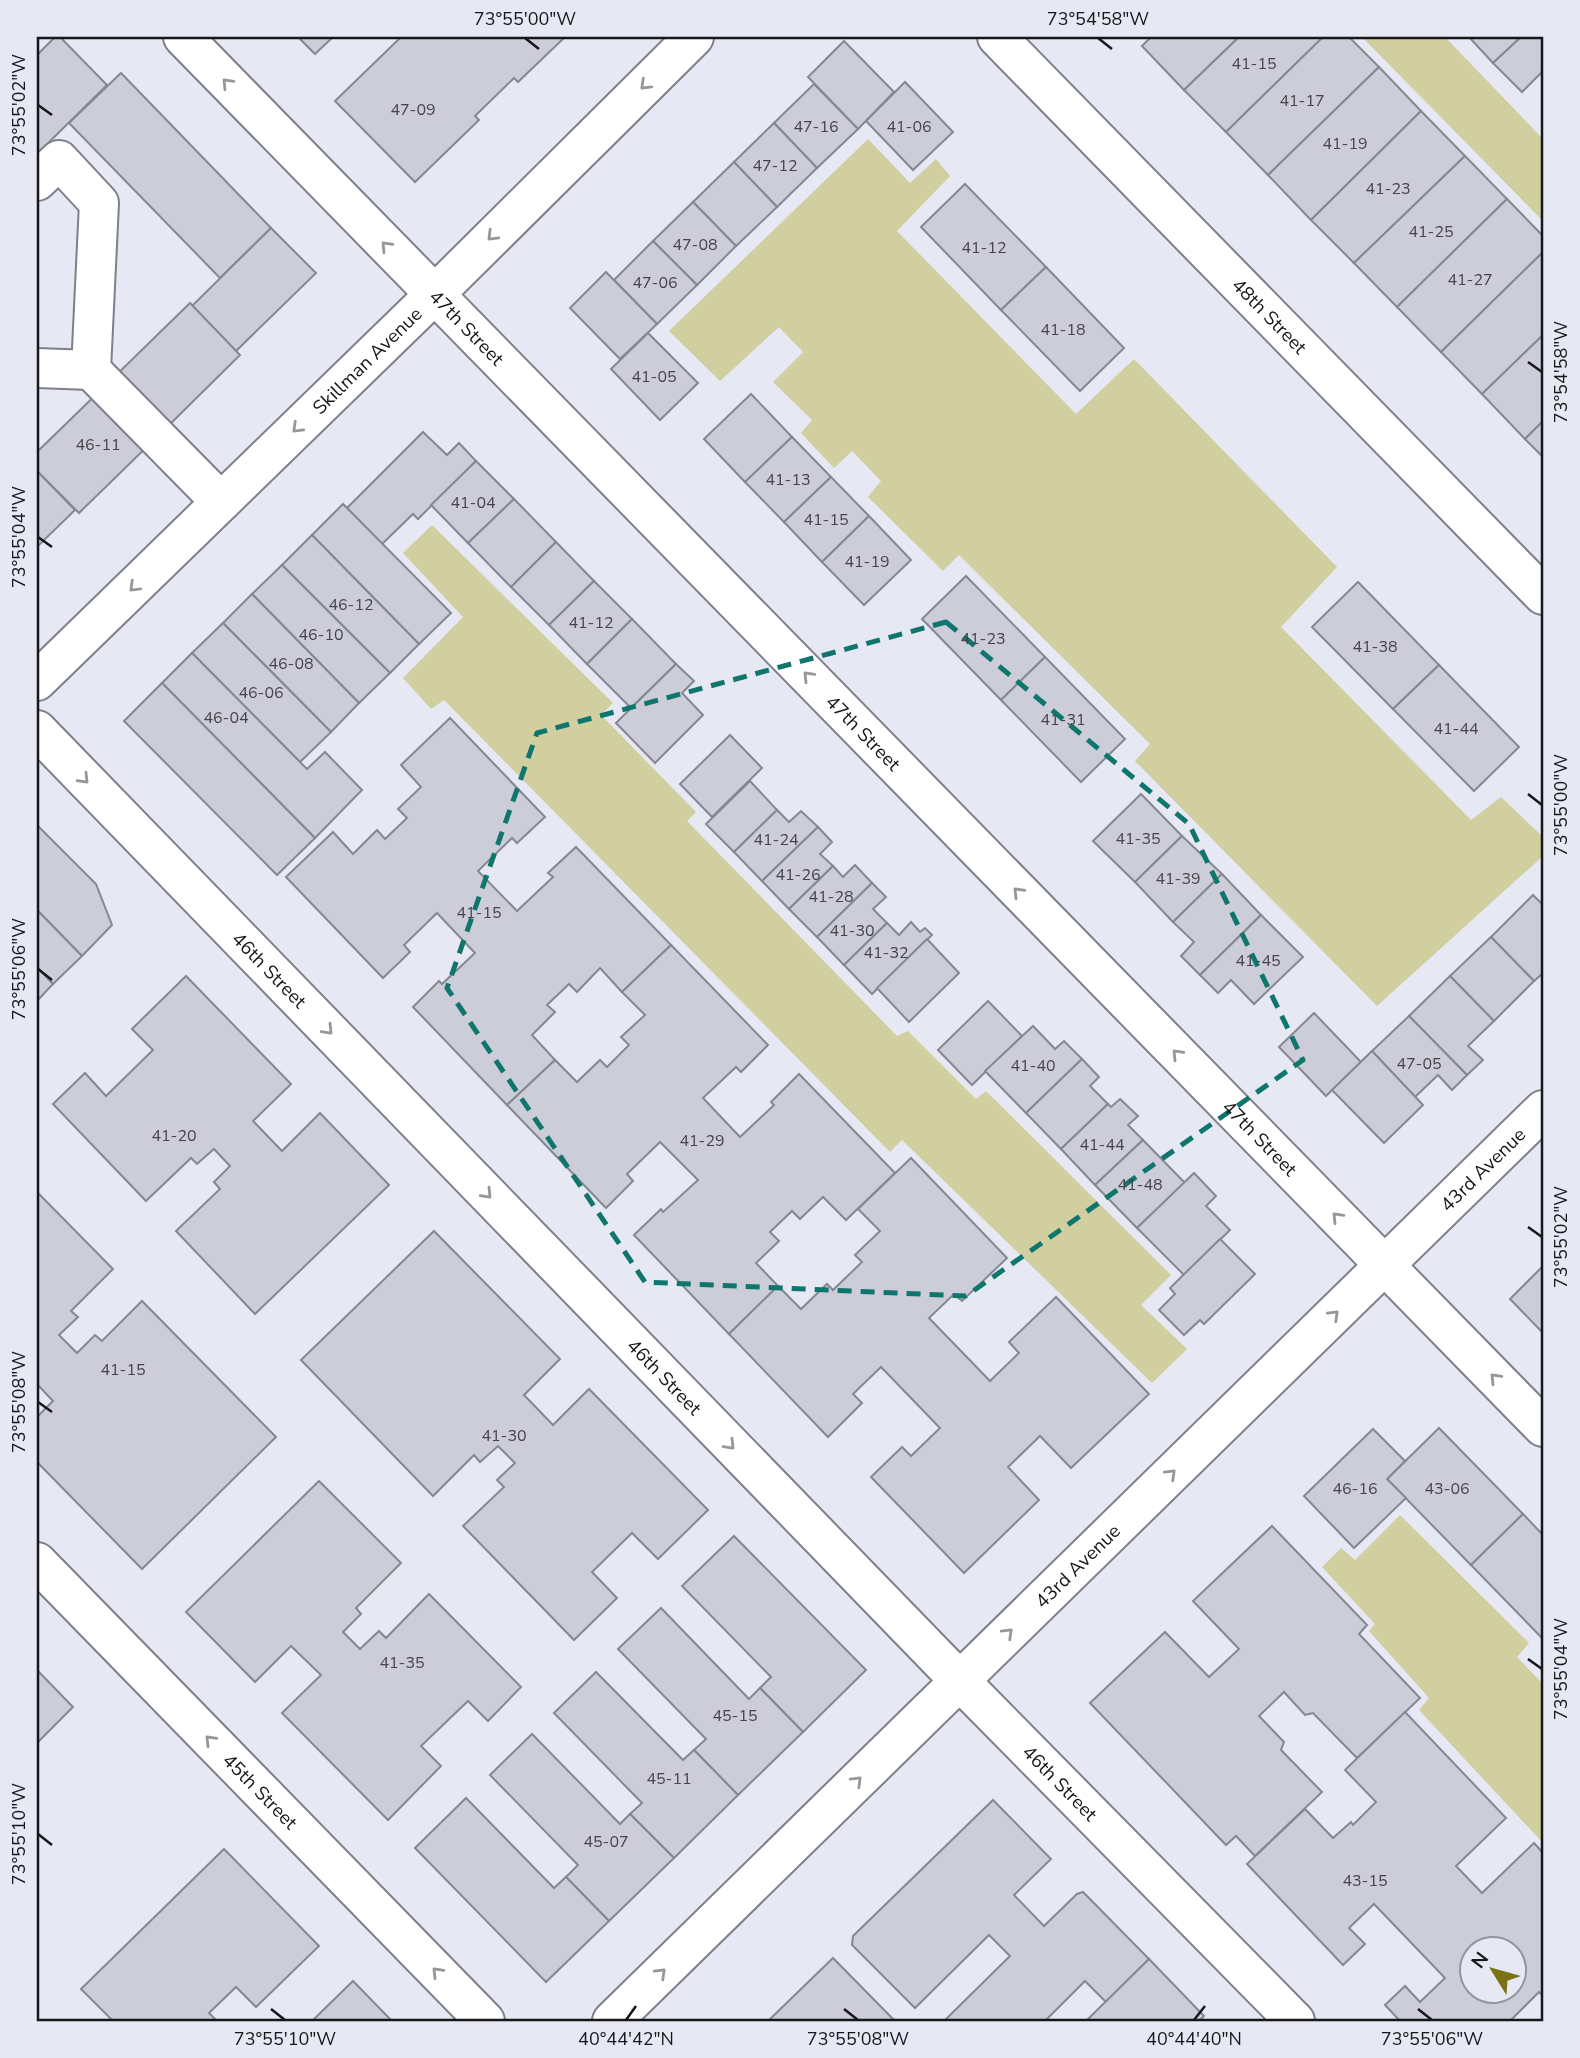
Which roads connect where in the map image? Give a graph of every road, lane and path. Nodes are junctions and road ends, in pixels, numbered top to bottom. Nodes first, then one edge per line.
1 (183, 37) edge
2 (694, 37) edge
3 (997, 37) edge
4 (37, 181) edge
5 (434, 295) junction
6 (37, 368) edge
7 (91, 370) junction
8 (221, 502) junction
9 (1543, 595) edge
10 (37, 681) edge
11 (37, 730) edge
12 (1543, 1110) edge
13 (1385, 1265) junction
14 (1543, 1427) edge
15 (37, 1562) edge
16 (960, 1681) junction
17 (485, 2021) edge
18 (612, 2021) edge
19 (1295, 2021) edge

5 -> 1 street, 47th Street
2 -> 5 street, Skillman Avenue
3 - 9 street, 48th Street
4 - 7 street
5 -> 8 street, Skillman Avenue
13 -> 5 street, 47th Street
6 - 7 street
7 - 8 street
8 -> 10 street, Skillman Avenue
11 -> 16 street, 46th Street
12 - 13 street, 43rd Avenue
14 -> 13 street, 47th Street
16 -> 13 street, 43rd Avenue
17 -> 15 street, 45th Street
18 -> 16 street, 43rd Avenue
16 - 19 street, 46th Street

